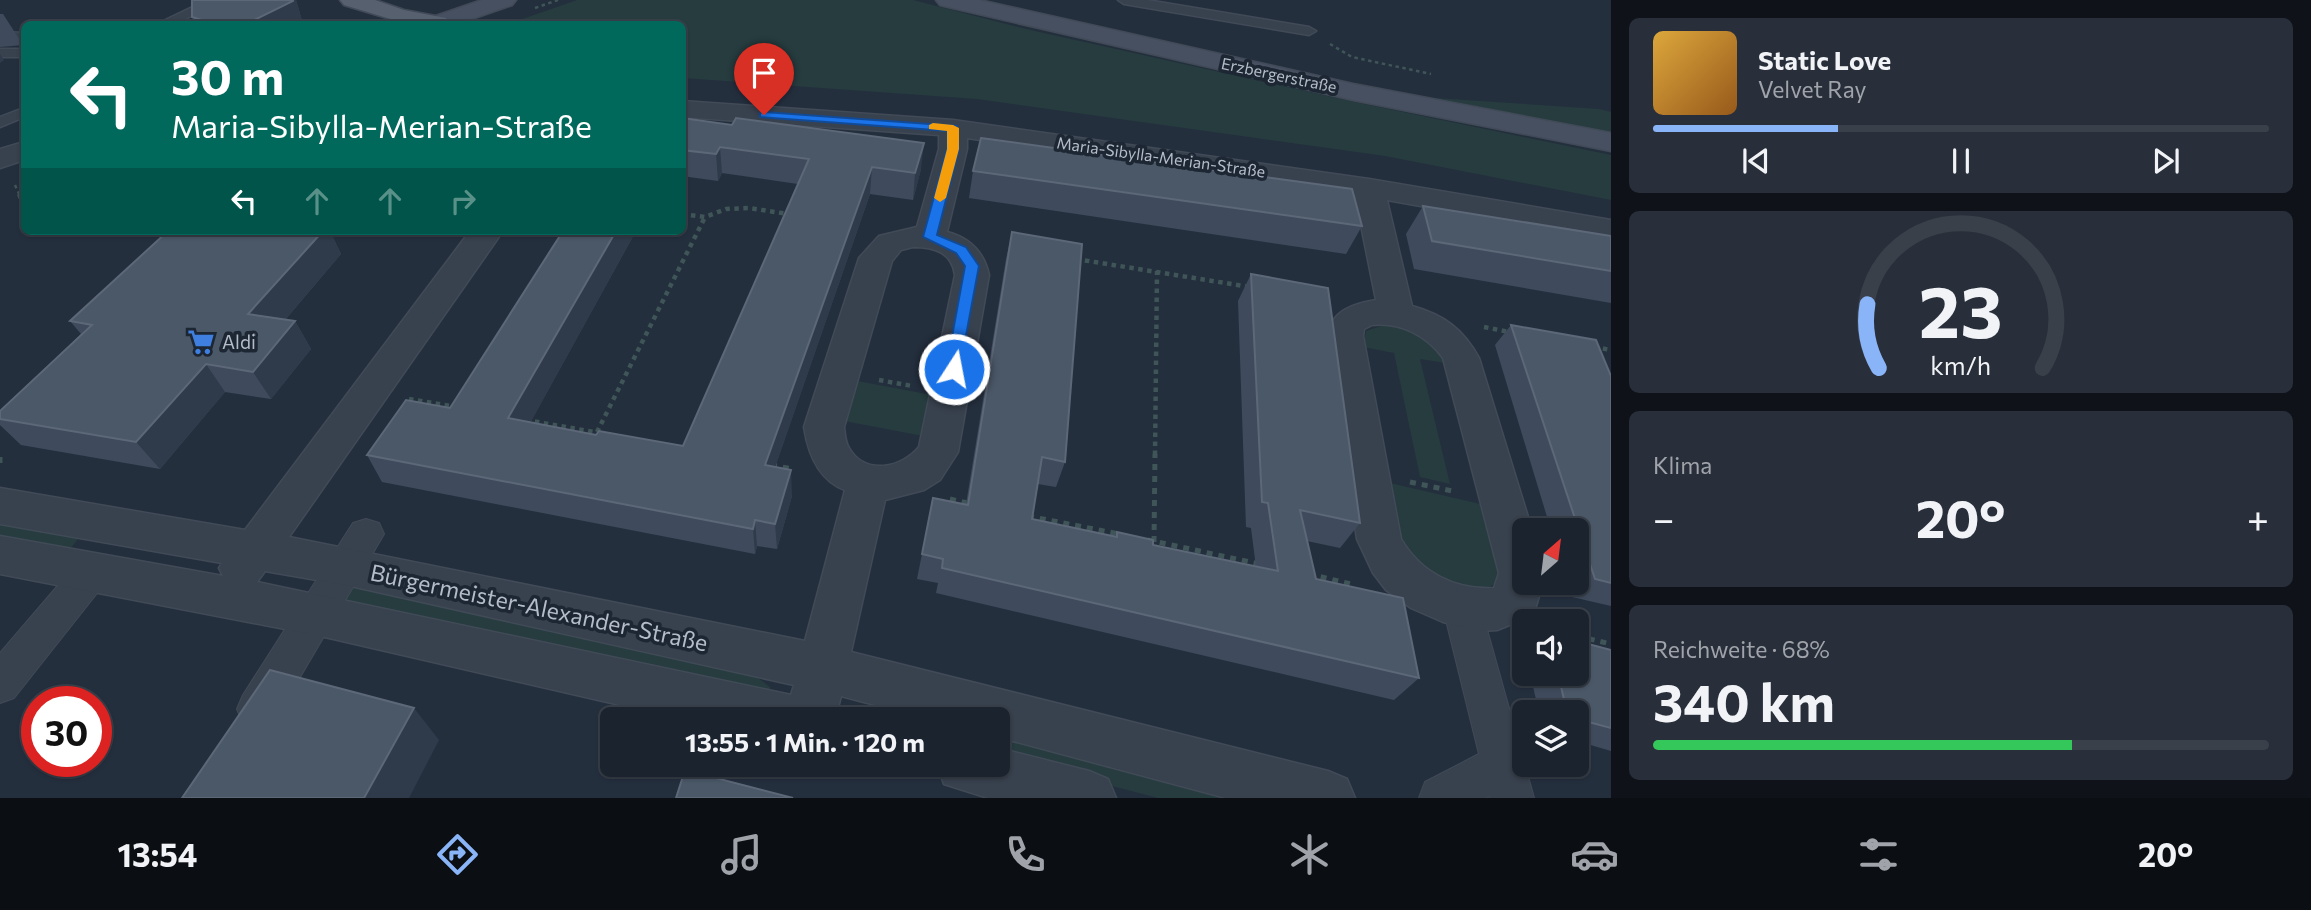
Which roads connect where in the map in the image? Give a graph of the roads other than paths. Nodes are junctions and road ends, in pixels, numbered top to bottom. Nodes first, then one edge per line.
1 (338, 0) edge
2 (352, 0) edge
3 (504, 0) edge
4 (948, 0) edge
5 (1124, 0) edge
6 (205, 5) edge
7 (170, 21) edge
8 (358, 21) edge
9 (422, 21) edge
10 (444, 21) edge
11 (1309, 32) road end
12 (0, 36) edge
13 (21, 37) edge
14 (0, 53) edge
15 (21, 53) edge
16 (686, 109) edge
17 (21, 113) edge
18 (0, 122) edge
19 (953, 128) junction
20 (1611, 142) edge
21 (1369, 188) junction
22 (1611, 230) edge
23 (485, 235) edge
24 (930, 237) junction
25 (1396, 314) junction
26 (868, 483) junction
27 (0, 506) edge
28 (356, 550) junction
29 (254, 551) junction
30 (0, 555) edge
31 (92, 572) junction
32 (222, 595) junction
33 (1462, 608) junction
34 (316, 614) junction
35 (822, 668) junction
36 (0, 684) edge
37 (734, 707) edge
38 (813, 707) edge
39 (239, 739) edge
40 (1009, 777) edge
41 (1508, 781) edge
42 (1089, 798) edge
43 (1328, 798) edge
44 (1441, 798) edge

1 - 8 main road
2 - 9 main road
3 - 10 main road
4 - 20 main road, Erzbergerstraße
5 - 11 lane
6 - 7 lane
12 - 13 lane
14 - 15 lane
16 - 19 street, Maria-Sibylla-Merian-Straße
17 - 18 lane
19 - 21 street, Maria-Sibylla-Merian-Straße
19 - 24 street
21 - 22 street, Maria-Sibylla-Merian-Straße
21 - 25 street
23 - 29 street
24 - 26 street
24 - 26 street
25 - 33 street
25 - 33 street
26 - 35 street
27 - 29 street, Bürgermeister-Alexander-Straße
28 - 29 street, Bürgermeister-Alexander-Straße
28 - 34 street
28 - 35 street, Bürgermeister-Alexander-Straße
29 - 32 street
30 - 31 street
31 - 32 street
31 - 36 street
32 - 34 street
33 - 41 street
34 - 37 street
34 - 39 street
35 - 38 street
35 - 43 street, Bürgermeister-Alexander-Straße
40 - 42 street
41 - 44 street

